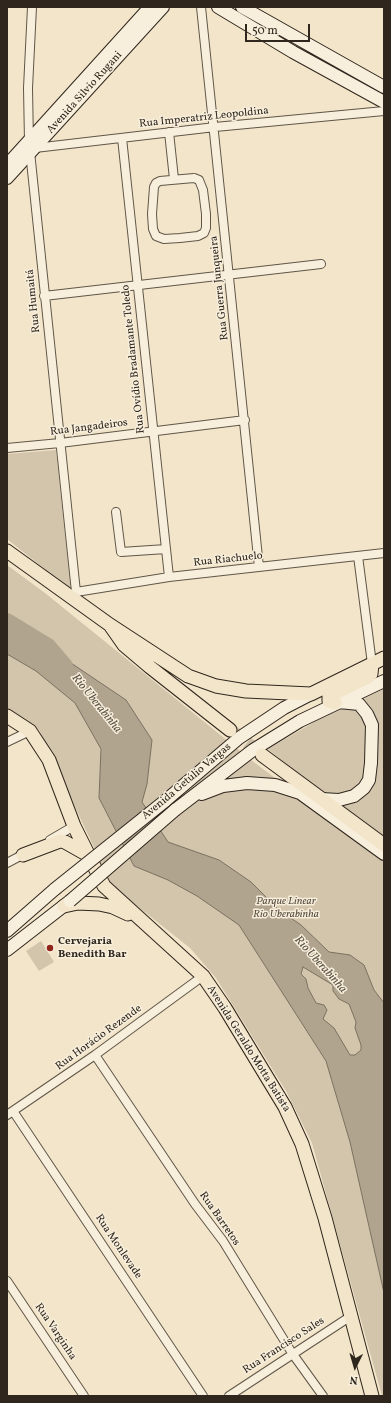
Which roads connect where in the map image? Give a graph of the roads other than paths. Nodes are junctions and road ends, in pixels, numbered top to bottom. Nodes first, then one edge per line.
1 (32, 7) edge
2 (150, 7) edge
3 (163, 7) edge
4 (201, 7) edge
5 (218, 7) edge
6 (242, 7) edge
7 (384, 87) edge
8 (384, 102) edge
9 (384, 111) edge
10 (215, 127) junction
11 (169, 132) junction
12 (122, 138) junction
13 (31, 148) junction
14 (7, 165) edge
15 (7, 178) edge
16 (174, 179) junction
17 (321, 264) dead end
18 (230, 273) junction
19 (137, 284) junction
20 (44, 296) junction
21 (245, 420) junction
22 (154, 432) junction
23 (60, 443) junction
24 (7, 448) edge
25 (116, 512) dead end
26 (7, 548) edge
27 (166, 549) junction
28 (7, 552) edge
29 (384, 553) edge
30 (358, 556) junction
31 (259, 567) junction
32 (38, 574) junction
33 (170, 577) junction
34 (74, 595) junction
35 (110, 625) junction
36 (384, 658) edge
37 (372, 664) junction
38 (384, 681) edge
39 (311, 694) junction
40 (337, 703) junction
41 (7, 716) edge
42 (230, 730) tunnel mouth
43 (30, 731) junction
44 (7, 742) edge
45 (262, 755) tunnel mouth
46 (191, 797) junction
47 (321, 799) junction
48 (74, 826) junction
49 (384, 844) edge
50 (384, 854) edge
51 (23, 855) junction
52 (88, 855) junction
53 (7, 863) edge
54 (67, 903) junction
55 (150, 927) junction
56 (7, 931) edge
57 (7, 950) edge
58 (202, 976) junction
59 (95, 1055) junction
60 (10, 1113) edge
61 (7, 1281) edge
62 (351, 1316) junction
63 (292, 1353) junction
64 (84, 1396) edge
65 (203, 1396) edge
66 (229, 1396) edge
67 (323, 1396) edge
68 (372, 1396) edge

1 - 13 street, Rua Humaitá
2 - 13 main road, Avenida Silvio Rugani
3 - 13 main road, Avenida Silvio Rugani
4 - 10 street, Rua Guerra Junqueira
5 - 8 main road
6 - 7 main road
9 - 10 street, Rua Imperatriz Leopoldina
10 - 11 street, Rua Imperatriz Leopoldina
10 - 18 street, Rua Guerra Junqueira
11 - 12 street, Rua Imperatriz Leopoldina
11 - 16 street
12 - 13 street, Rua Imperatriz Leopoldina
12 - 19 street, Rua Ovídio Bradamante Toledo
13 - 14 main road, Avenida Silvio Rugani
13 - 15 main road, Avenida Silvio Rugani
13 - 20 street, Rua Humaitá
16 - 16 street
17 - 18 street
18 - 19 street
18 - 21 street, Rua Guerra Junqueira
19 - 20 street
19 - 22 street, Rua Ovídio Bradamante Toledo
20 - 23 street, Rua Humaitá
21 - 22 street, Rua Jangadeiros
21 - 31 street, Rua Guerra Junqueira
22 - 23 street, Rua Jangadeiros
22 - 27 street, Rua Ovídio Bradamante Toledo
23 - 24 street, Rua Jangadeiros
23 - 34 street, Rua Humaitá
25 - 27 street
26 - 32 main road
27 - 33 street, Rua Ovídio Bradamante Toledo
28 - 32 main road
29 - 30 street, Rua Riachuelo
30 - 31 street, Rua Riachuelo
30 - 37 street
31 - 33 street, Rua Riachuelo
32 - 34 main road
33 - 34 street, Rua Riachuelo
34 - 35 main road
35 - 39 main road
35 - 42 main road
36 - 37 main road, Avenida Getúlio Vargas
37 - 39 main road, Avenida Getúlio Vargas
37 - 40 main road
38 - 40 main road, Avenida Getúlio Vargas
39 - 56 main road, Avenida Getúlio Vargas, bridge
40 - 46 main road, Avenida Getúlio Vargas
40 - 47 main road
41 - 43 main road, Avenida Geraldo Motta Batista
43 - 44 street
43 - 48 main road, Avenida Geraldo Motta Batista
45 - 47 main road
46 - 50 main road
46 - 54 main road, Avenida Getúlio Vargas, bridge
47 - 49 main road
48 - 51 street
48 - 52 main road, Avenida Geraldo Motta Batista
51 - 52 main road
51 - 53 street
52 - 55 main road, Avenida Geraldo Motta Batista
54 - 55 main road
54 - 57 main road, Avenida Getúlio Vargas
55 - 58 main road, Avenida Geraldo Motta Batista
58 - 59 street, Rua Horácio Rezende
58 - 62 main road, Avenida Geraldo Motta Batista
59 - 60 street, Rua Horácio Rezende
59 - 63 street, Rua Barretos
60 - 65 street, Rua Monlevade
61 - 64 street, Rua Varginha
62 - 63 street, Rua Francisco Sales
62 - 68 main road, Avenida Geraldo Motta Batista
63 - 66 street, Rua Francisco Sales
63 - 67 street, Rua Barretos

